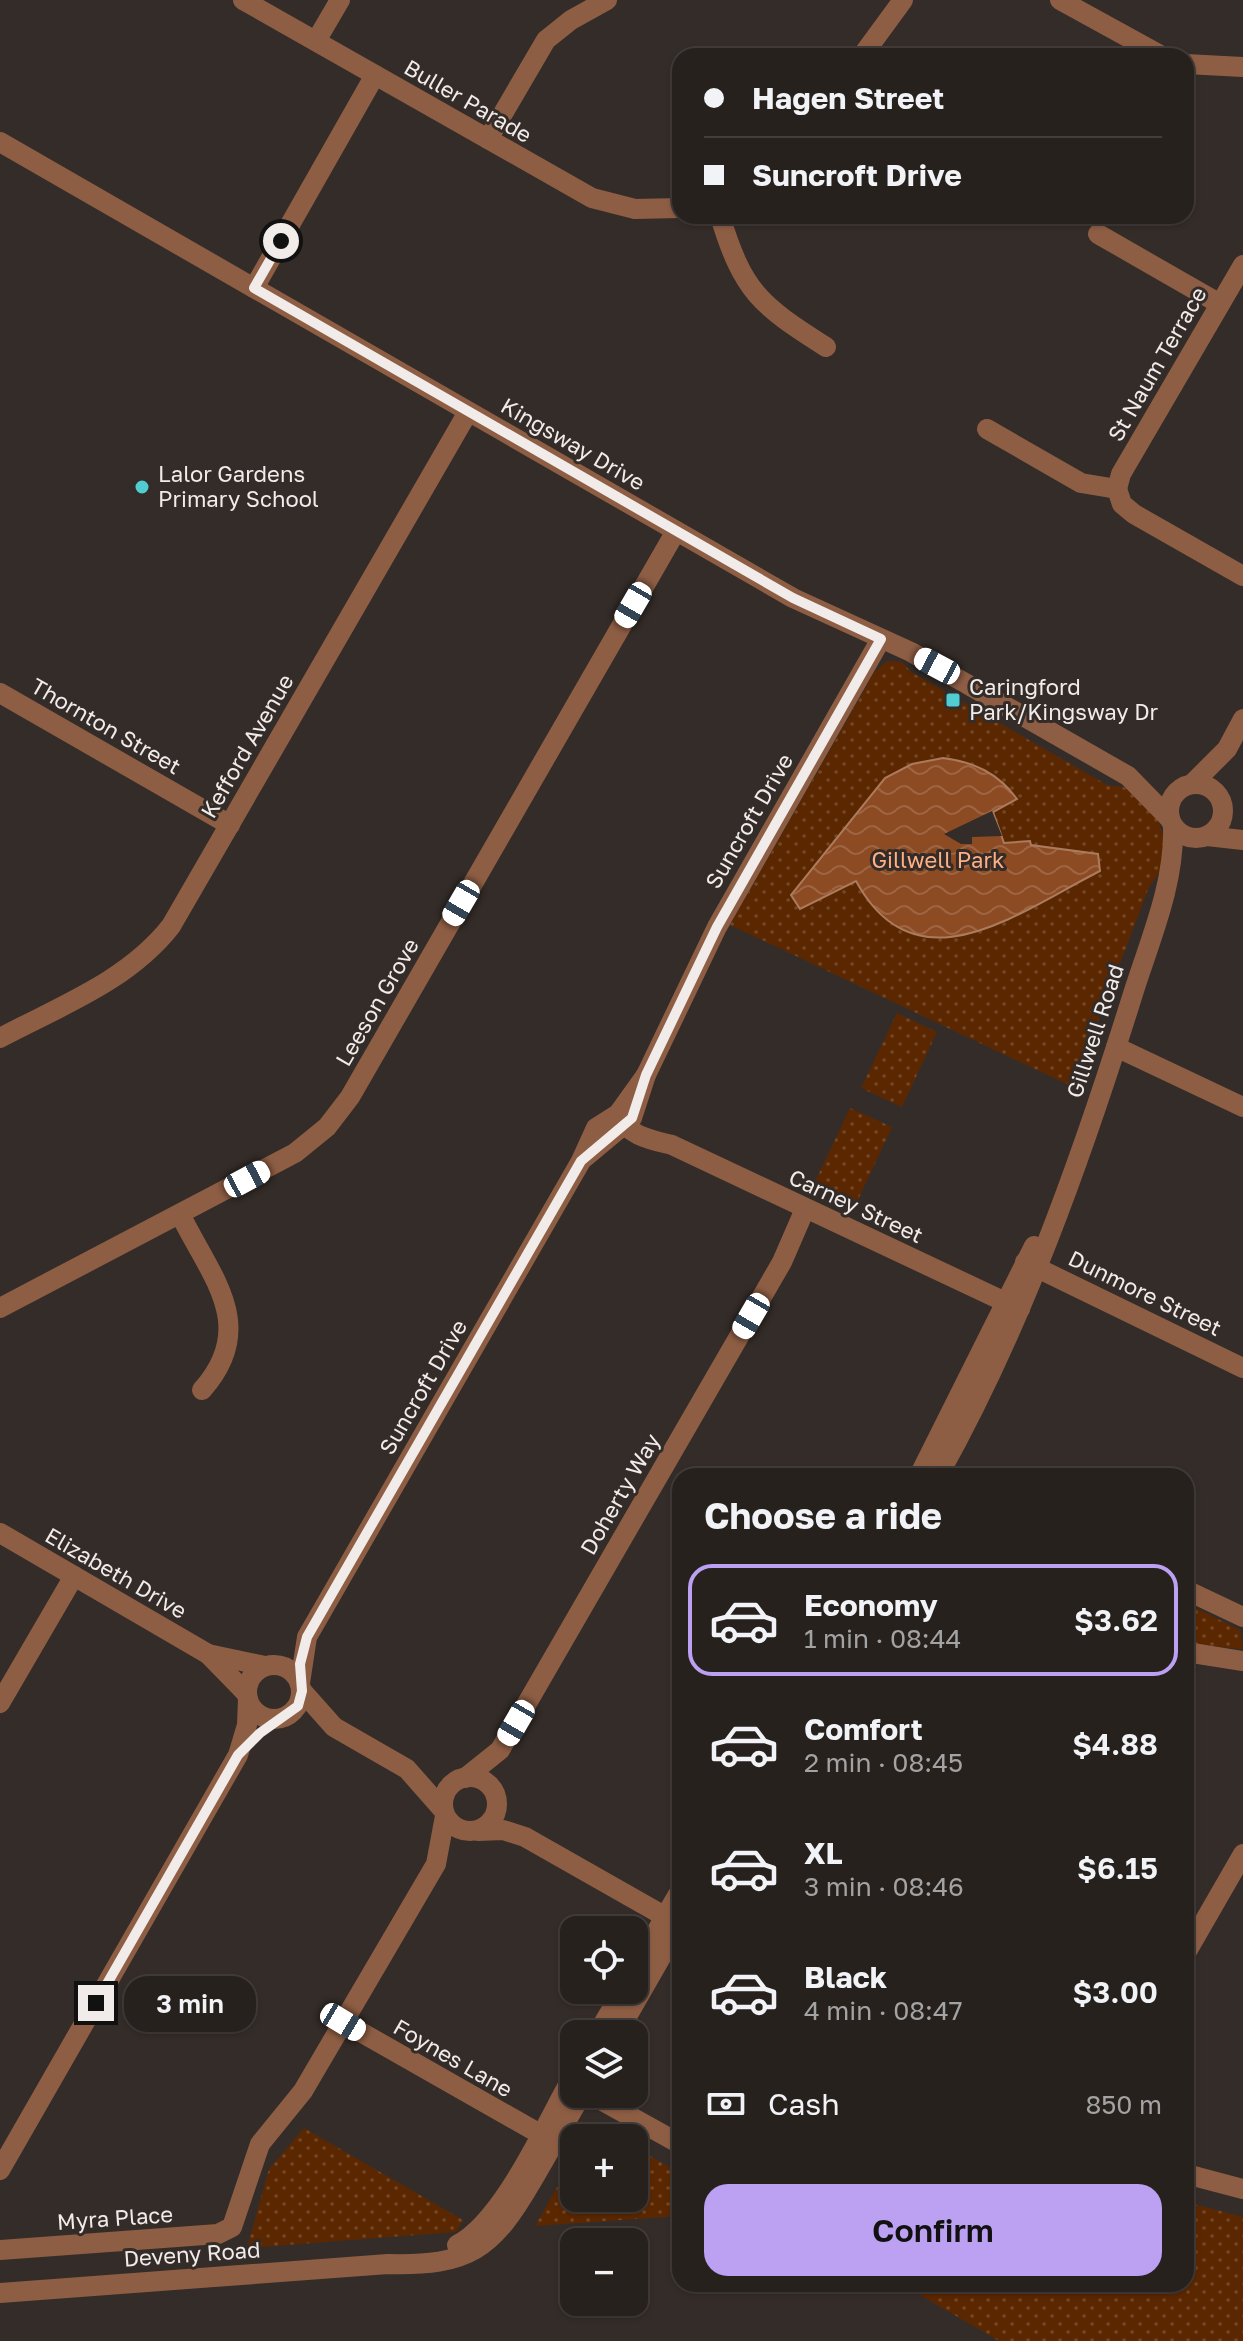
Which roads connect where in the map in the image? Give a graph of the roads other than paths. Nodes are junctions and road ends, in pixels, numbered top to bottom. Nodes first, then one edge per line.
1 (243, 0) edge
2 (340, 0) edge
3 (607, 0) edge
4 (903, 0) edge
5 (1060, 0) edge
6 (316, 41) junction
7 (868, 48) edge
8 (1147, 48) edge
9 (1194, 64) edge
10 (1243, 67) edge
11 (375, 75) junction
12 (488, 139) junction
13 (0, 142) edge
14 (672, 208) edge
15 (723, 224) edge
16 (1098, 234) dead end
17 (1243, 265) edge
18 (254, 288) junction
19 (1220, 304) junction
20 (826, 347) dead end
21 (468, 412) junction
22 (987, 429) dead end
23 (1117, 489) junction
24 (676, 531) junction
25 (1243, 576) edge
26 (881, 639) junction
27 (0, 693) edge
28 (1243, 719) edge
29 (1227, 749) junction
30 (1128, 776) junction
31 (1187, 786) junction
32 (1222, 803) junction
33 (1170, 822) junction
34 (230, 825) junction
35 (1243, 830) edge
36 (1204, 837) junction
37 (1243, 840) edge
38 (1169, 878) junction
39 (2, 1030) edge
40 (1116, 1047) junction
41 (1243, 1107) edge
42 (625, 1120) junction
43 (811, 1212) junction
44 (180, 1214) junction
45 (1031, 1265) junction
46 (1013, 1306) junction
47 (0, 1308) edge
48 (1243, 1368) edge
49 (202, 1390) dead end
50 (937, 1468) edge
51 (0, 1533) edge
52 (74, 1576) junction
53 (1194, 1594) edge
54 (1243, 1617) edge
55 (307, 1637) junction
56 (1194, 1653) edge
57 (208, 1654) junction
58 (1243, 1661) edge
59 (268, 1666) junction
60 (301, 1687) junction
61 (248, 1696) junction
62 (0, 1703) edge
63 (284, 1717) junction
64 (334, 1727) junction
65 (500, 1750) junction
66 (238, 1755) junction
67 (407, 1769) junction
68 (463, 1778) junction
69 (497, 1800) junction
70 (444, 1813) junction
71 (476, 1831) junction
72 (525, 1837) junction
73 (1243, 1854) edge
74 (436, 1864) junction
75 (672, 1920) edge
76 (672, 1926) edge
77 (672, 1928) edge
78 (1194, 1939) edge
79 (648, 1954) edge
80 (624, 2020) edge
81 (343, 2022) junction
82 (560, 2105) edge
83 (563, 2108) edge
84 (615, 2108) edge
85 (540, 2134) junction
86 (672, 2140) edge
87 (0, 2170) edge
88 (1194, 2176) edge
89 (1243, 2189) edge
90 (0, 2250) edge
91 (388, 2264) junction
92 (0, 2293) edge

1 - 6 street, Buller Parade
2 - 6 street
3 - 12 street
4 - 7 street
5 - 8 street
6 - 11 street, Buller Parade
9 - 10 street
11 - 12 street, Buller Parade
11 - 18 street
12 - 14 street, Buller Parade
13 - 18 street, Kingsway Drive
15 - 20 street
16 - 19 street
17 - 19 street, St Naum Terrace
18 - 21 street, Kingsway Drive
19 - 23 street, St Naum Terrace
21 - 24 street, Kingsway Drive
21 - 34 street, Kefford Avenue
22 - 23 street
23 - 25 street
24 - 26 street, Kingsway Drive
24 - 44 street, Leeson Grove
26 - 30 street, Kingsway Drive
26 - 42 street, Suncroft Drive
27 - 34 street, Thornton Street
28 - 29 street
29 - 31 street
29 - 32 street
30 - 31 street, Kingsway Drive
30 - 33 street, Kingsway Drive
31 - 32 street
31 - 33 street
32 - 35 street
32 - 36 street
33 - 36 street
33 - 38 street, Gillwell Road
34 - 39 street, Kefford Avenue
36 - 37 street
36 - 38 street, Gillwell Road
38 - 40 street, Gillwell Road
40 - 41 street
40 - 45 street, Gillwell Road
42 - 43 street, Carney Street
42 - 55 street, Suncroft Drive
43 - 46 street, Carney Street
43 - 65 street, Doherty Way
44 - 47 street, Leeson Grove
44 - 49 street
45 - 46 street, Gillwell Road
45 - 48 street, Dunmore Street
46 - 50 street, Gillwell Road
51 - 52 street, Elizabeth Drive
52 - 57 street, Elizabeth Drive
52 - 62 street
53 - 54 street
55 - 59 street, Suncroft Drive
55 - 60 street, Suncroft Drive
56 - 58 street
57 - 59 street, Elizabeth Drive
57 - 61 street, Elizabeth Drive
59 - 60 street
59 - 61 street
60 - 63 street
60 - 64 street
61 - 63 street
61 - 66 street
63 - 64 street
63 - 66 street
64 - 67 street
65 - 68 street, Doherty Way
65 - 69 street, Doherty Way
66 - 87 street
67 - 68 street
67 - 70 street
68 - 69 street
68 - 70 street
69 - 71 street
69 - 72 street
70 - 71 street
70 - 74 street
71 - 72 street
71 - 74 street
72 - 75 street
73 - 78 street
74 - 81 street
76 - 79 street
77 - 80 street
81 - 85 street, Foynes Lane
81 - 90 street, Myra Place
82 - 85 street
83 - 91 street
84 - 86 street
85 - 91 street
88 - 89 street
91 - 92 street, Deveny Road

